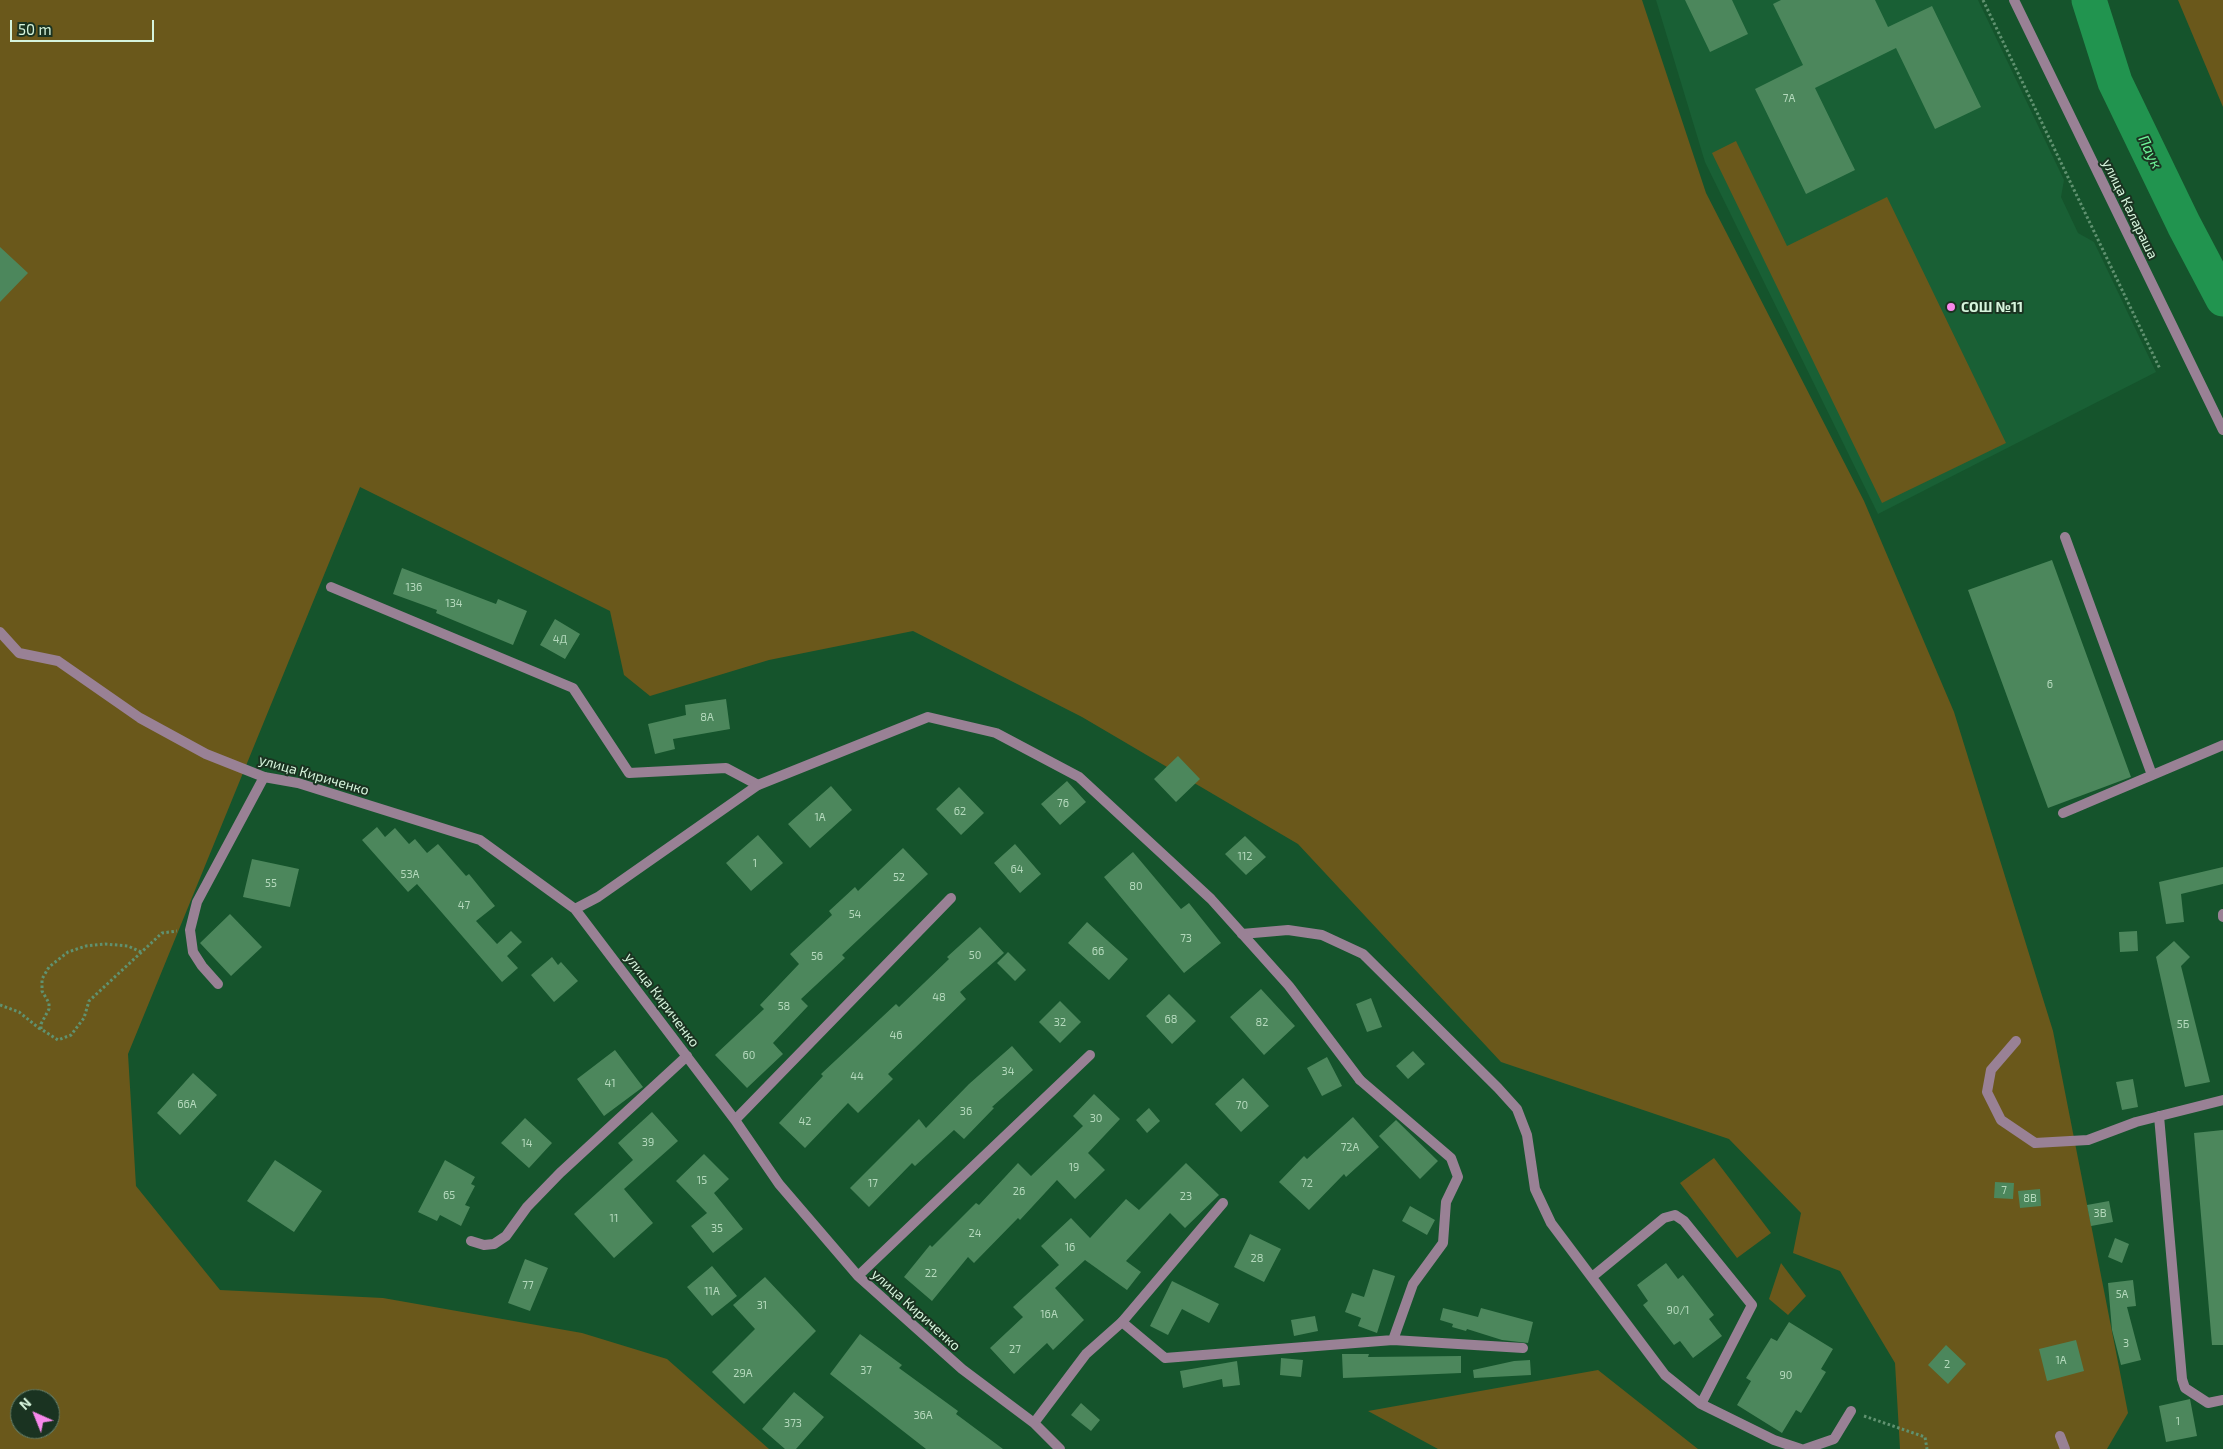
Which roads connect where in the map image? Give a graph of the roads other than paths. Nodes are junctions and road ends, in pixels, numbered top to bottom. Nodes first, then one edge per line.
1 (2014, 0) edge
2 (2223, 430) edge
3 (2065, 537) dead end
4 (331, 587) dead end
5 (0, 632) edge
6 (2223, 745) edge
7 (2152, 775) junction
8 (264, 777) junction
9 (758, 785) junction
10 (2063, 813) dead end
11 (951, 898) dead end
12 (575, 909) junction
13 (1242, 934) junction
14 (218, 984) dead end
15 (2016, 1041) dead end
16 (1090, 1055) dead end
17 (687, 1056) junction
18 (2223, 1100) edge
19 (2159, 1116) junction
20 (735, 1120) junction
21 (1223, 1203) dead end
22 (471, 1241) dead end
23 (858, 1276) junction
24 (1592, 1278) junction
25 (1122, 1322) junction
26 (1393, 1340) junction
27 (1523, 1348) dead end
28 (2223, 1400) edge
29 (1701, 1404) junction
30 (1851, 1411) road end
31 (1034, 1423) junction
32 (2060, 1436) dead end
33 (1060, 1449) edge
34 (1800, 1449) edge
35 (1805, 1449) edge
36 (2065, 1449) edge

1 - 2 street, улица Калараша
3 - 7 street
4 - 9 street
5 - 8 street, улица Кириченко
6 - 7 street
7 - 10 street
8 - 12 street, улица Кириченко
8 - 14 street
9 - 12 street
9 - 13 street
11 - 20 street
12 - 17 street, улица Кириченко
13 - 24 street
13 - 26 street
15 - 19 street
16 - 23 street
17 - 20 street, улица Кириченко
17 - 22 street
18 - 19 street
19 - 28 street
20 - 23 street, улица Кириченко
21 - 25 street
23 - 31 street, улица Кириченко
24 - 29 street
24 - 29 street
25 - 26 street
25 - 31 street
26 - 27 street
29 - 34 street
30 - 35 street
31 - 33 street, улица Кириченко
32 - 36 street

